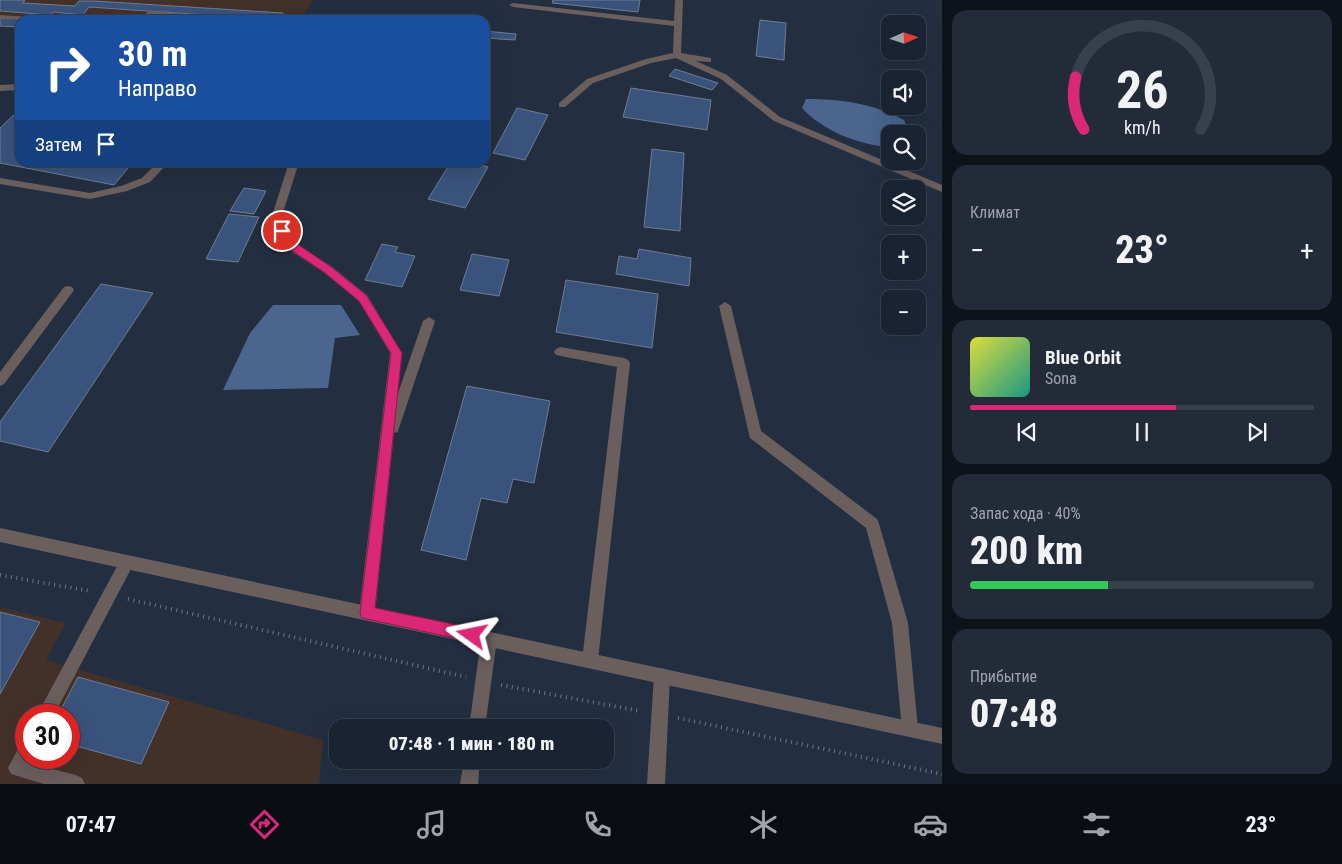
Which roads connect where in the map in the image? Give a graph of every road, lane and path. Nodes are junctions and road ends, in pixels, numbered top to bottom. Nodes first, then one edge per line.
1 (680, 0) edge
2 (514, 5) dead end
3 (149, 15) edge
4 (174, 15) edge
5 (0, 17) edge
6 (15, 18) edge
7 (678, 24) junction
8 (677, 55) junction
9 (708, 60) dead end
10 (15, 87) edge
11 (0, 88) edge
12 (562, 104) dead end
13 (159, 167) edge
14 (292, 167) edge
15 (0, 181) edge
16 (942, 189) edge
17 (68, 290) dead end
18 (725, 306) dead end
19 (429, 321) dead end
20 (560, 352) dead end
21 (0, 380) edge
22 (385, 450) junction
23 (0, 535) edge
24 (127, 562) junction
25 (367, 613) junction
26 (489, 639) junction
27 (590, 660) junction
28 (662, 676) junction
29 (51, 704) edge
30 (478, 719) edge
31 (910, 729) junction
32 (942, 736) edge
33 (21, 769) edge
34 (471, 769) edge
35 (76, 784) edge
36 (469, 784) edge
37 (656, 784) edge

1 - 7 street
2 - 7 street
3 - 4 street
5 - 6 street
7 - 8 street
8 - 9 street
8 - 12 street
8 - 16 street
10 - 11 street
13 - 15 street
14 - 22 street
17 - 21 street
18 - 31 street
19 - 22 street
20 - 27 street
22 - 25 street
23 - 24 street
24 - 25 street
24 - 29 street
25 - 26 street
26 - 27 street
26 - 30 street
27 - 28 street
28 - 31 street
28 - 37 street
31 - 32 street
33 - 35 street
34 - 36 street

